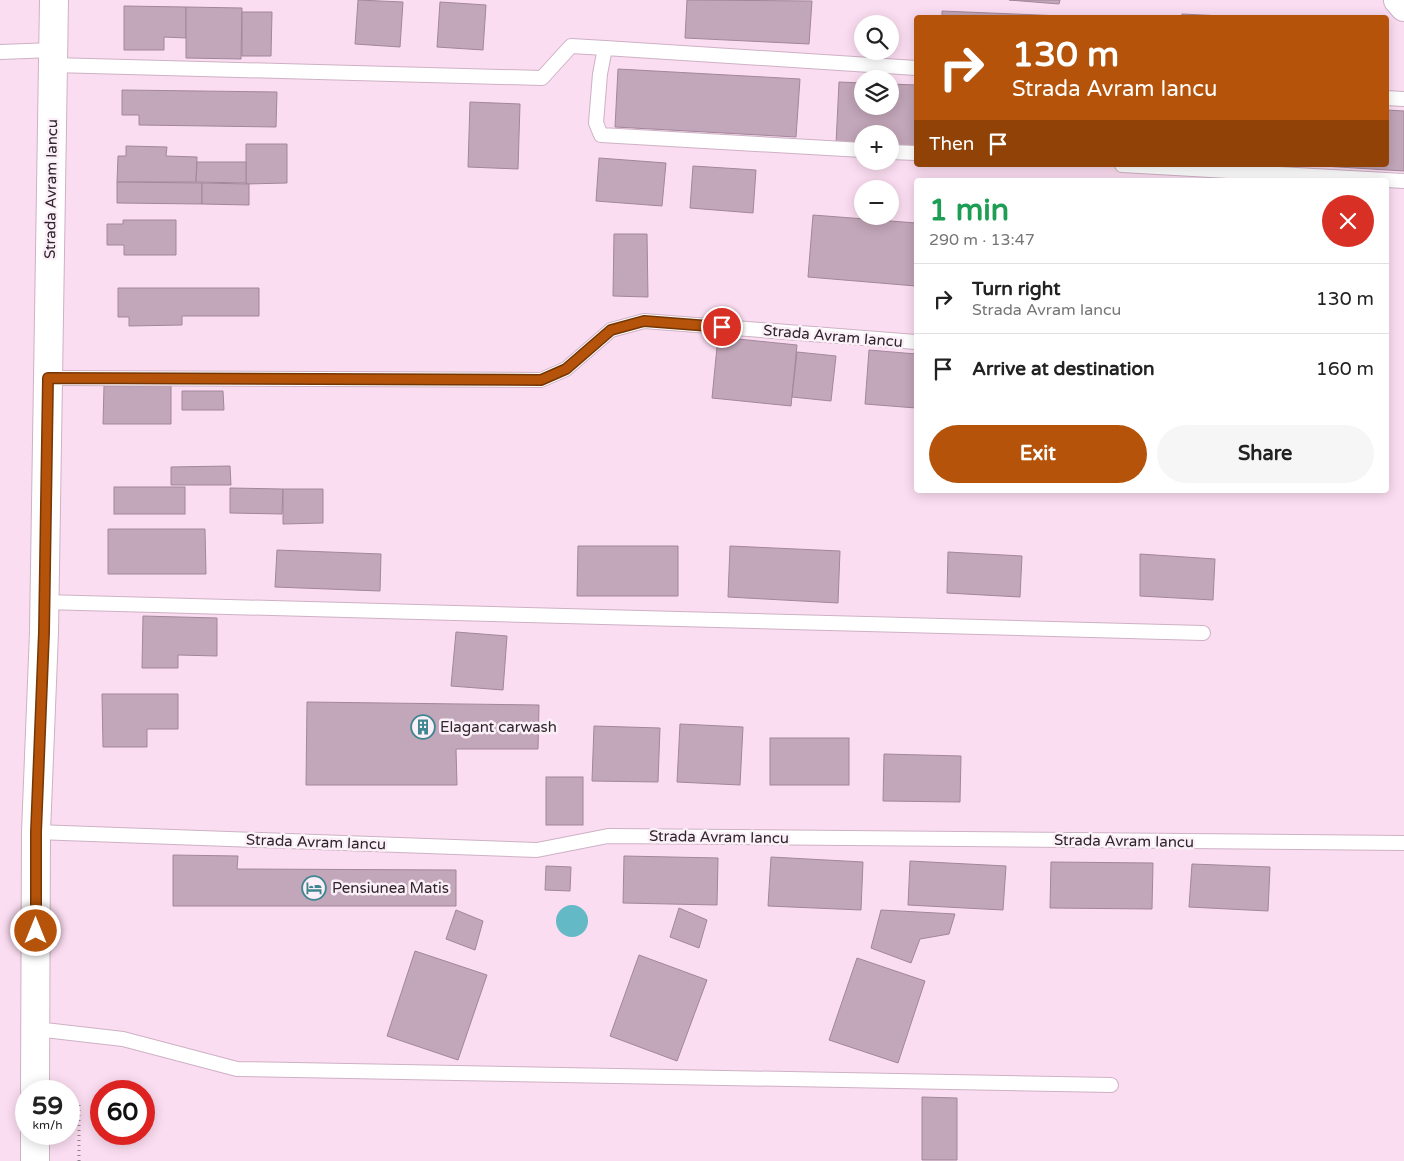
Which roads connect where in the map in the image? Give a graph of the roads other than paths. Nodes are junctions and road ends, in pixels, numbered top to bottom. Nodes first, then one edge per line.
1 (54, 0) edge
2 (1398, 0) edge
3 (1404, 7) edge
4 (605, 48) junction
5 (0, 52) edge
6 (53, 57) junction
7 (914, 68) edge
8 (1389, 98) edge
9 (1404, 99) edge
10 (854, 150) edge
11 (899, 152) edge
12 (914, 153) edge
13 (1157, 167) edge
14 (1351, 178) edge
15 (1389, 180) edge
16 (1404, 181) edge
17 (914, 342) edge
18 (48, 378) junction
19 (44, 602) junction
20 (1203, 633) dead end
21 (36, 832) junction
22 (1404, 843) edge
23 (36, 1029) junction
24 (35, 1080) edge
25 (1111, 1085) dead end
26 (35, 1145) edge
27 (35, 1161) edge

1 - 6 main road, Strada Avram Iancu
2 - 3 main road
4 - 6 lane
4 - 7 lane
4 - 10 lane
5 - 6 lane
6 - 18 main road, Strada Avram Iancu
8 - 9 lane
11 - 12 lane
13 - 14 lane
15 - 16 lane
17 - 18 lane, Strada Avram Iancu
18 - 19 main road, Strada Avram Iancu
19 - 20 lane
19 - 21 main road, Strada Avram Iancu
21 - 22 lane, Strada Avram Iancu
21 - 23 main road, Strada Avram Iancu
23 - 24 main road, Strada Avram Iancu
23 - 25 lane
26 - 27 main road

